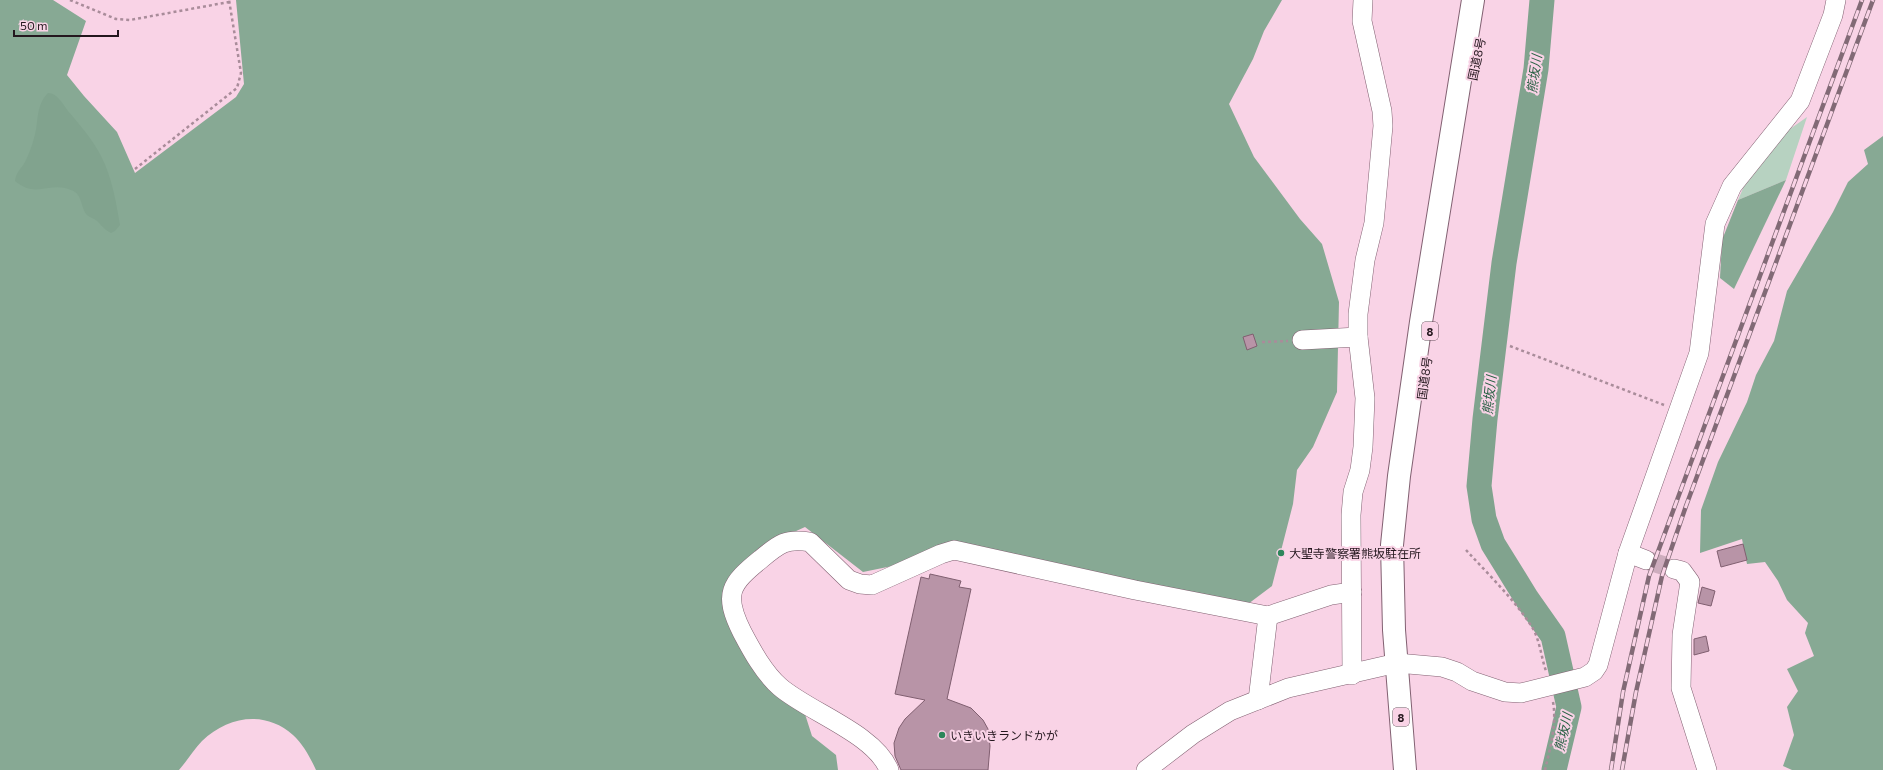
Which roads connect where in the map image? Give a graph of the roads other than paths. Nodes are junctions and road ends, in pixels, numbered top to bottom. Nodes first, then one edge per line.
1 (1363, 0) edge
2 (1473, 0) edge
3 (1488, 0) edge
4 (1833, 1) edge
5 (1358, 337) junction
6 (1302, 340) road end
7 (1628, 553) junction
8 (1646, 560) tunnel mouth
9 (1674, 569) tunnel mouth
10 (1352, 592) junction
11 (1268, 616) junction
12 (1397, 663) junction
13 (1352, 675) junction
14 (1258, 700) junction
15 (889, 770) edge
16 (1146, 770) edge
17 (1405, 770) edge
18 (1707, 770) edge

1 - 5 street
2 - 12 highway, 国道8号 / 8
3 - 12 highway, 国道8号 / 8
4 - 7 street
5 - 6 street
5 - 10 street
7 - 8 street
7 - 12 street
9 - 18 street
10 - 11 street
10 - 13 street
11 - 14 street
11 - 15 street
12 - 13 street
12 - 17 highway, 国道8号 / 8
13 - 14 street
14 - 16 street

